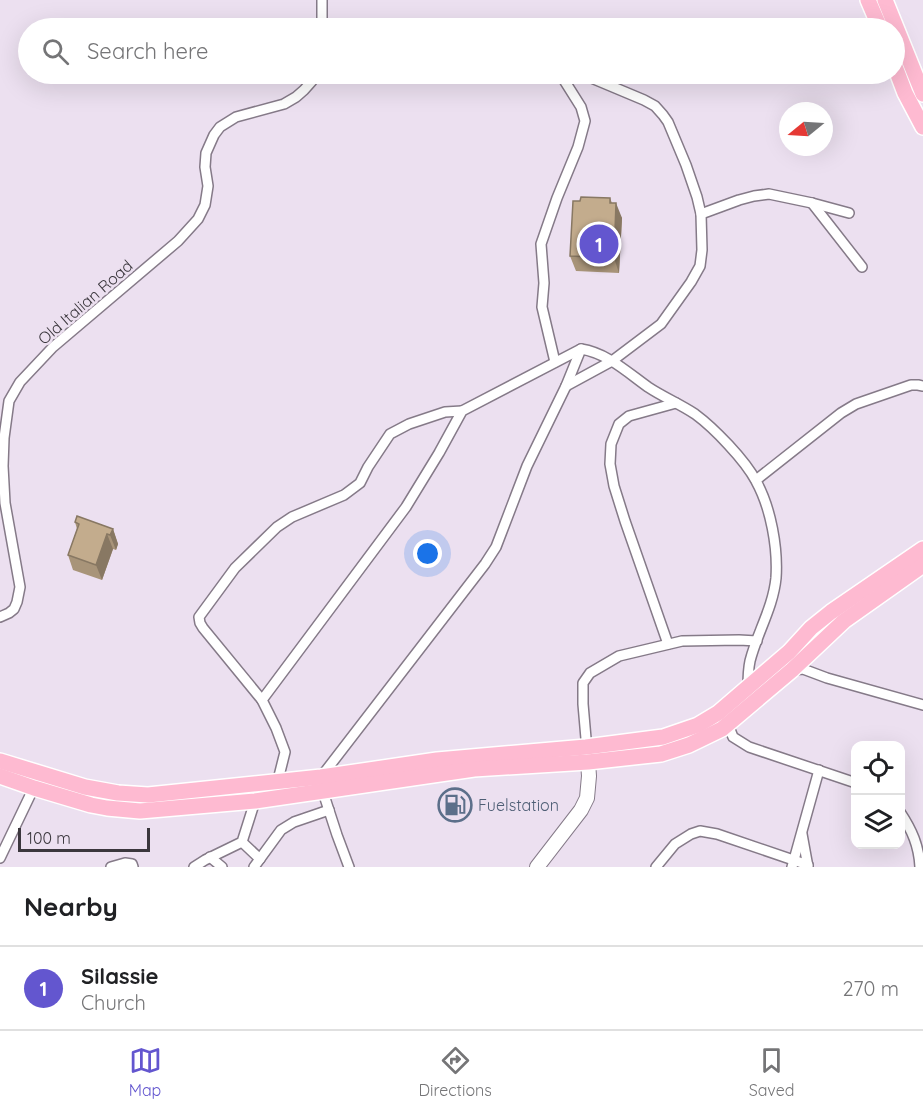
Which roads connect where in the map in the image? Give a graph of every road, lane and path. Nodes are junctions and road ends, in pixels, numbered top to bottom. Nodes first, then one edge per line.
1 (322, 0) edge
2 (868, 0) edge
3 (885, 0) edge
4 (322, 18) edge
5 (876, 18) edge
6 (892, 18) edge
7 (905, 49) edge
8 (309, 84) edge
9 (567, 84) edge
10 (606, 84) edge
11 (902, 84) edge
12 (923, 94) edge
13 (923, 127) edge
14 (812, 203) junction
15 (849, 213) dead end
16 (701, 214) junction
17 (862, 267) dead end
18 (581, 349) junction
19 (612, 361) junction
20 (555, 362) junction
21 (566, 386) junction
22 (923, 386) edge
23 (676, 403) junction
24 (462, 411) junction
25 (756, 480) junction
26 (923, 549) edge
27 (923, 566) edge
28 (0, 617) edge
29 (757, 641) junction
30 (668, 644) junction
31 (792, 670) junction
32 (748, 688) junction
33 (262, 700) junction
34 (923, 705) edge
35 (723, 710) junction
36 (728, 725) junction
37 (587, 754) junction
38 (0, 761) edge
39 (819, 771) junction
40 (39, 773) junction
41 (0, 776) edge
42 (278, 780) junction
43 (851, 782) edge
44 (322, 784) junction
45 (34, 788) junction
46 (255, 801) junction
47 (329, 810) junction
48 (905, 820) edge
49 (801, 831) junction
50 (242, 842) junction
51 (210, 857) junction
52 (0, 858) edge
53 (257, 863) edge
54 (793, 864) edge
55 (808, 866) edge
56 (111, 867) edge
57 (133, 867) edge
58 (194, 867) edge
59 (222, 867) edge
60 (349, 867) edge
61 (537, 867) edge
62 (657, 867) edge
63 (920, 867) edge

1 - 4 street
2 - 5 main road
3 - 6 main road
7 - 12 main road
8 - 28 street, Old Italian Road
9 - 20 street
10 - 16 street
11 - 13 main road
14 - 15 street
14 - 16 street
14 - 17 street
16 - 19 street
18 - 19 street
18 - 20 street
18 - 21 street
19 - 21 street
19 - 23 street
20 - 24 street
21 - 44 street
22 - 25 street
23 - 25 street
23 - 30 street
24 - 33 street
24 - 33 street
25 - 29 street
26 - 32 main road
27 - 31 main road
29 - 30 street
29 - 32 street
30 - 37 street
31 - 34 street
31 - 36 main road
32 - 35 main road
33 - 42 street
35 - 36 street
35 - 37 main road
36 - 37 main road
36 - 39 street
37 - 44 main road
37 - 61 street
38 - 40 main road
39 - 43 street
39 - 49 street
40 - 42 main road
40 - 45 street
41 - 45 main road
42 - 44 main road
44 - 46 main road
44 - 47 street
45 - 46 main road
45 - 52 street
46 - 50 street
47 - 53 street
47 - 60 street
48 - 63 street
49 - 54 street
49 - 55 street
50 - 51 street
50 - 53 street
51 - 58 street
51 - 59 street
54 - 55 street
54 - 62 street
56 - 57 street

